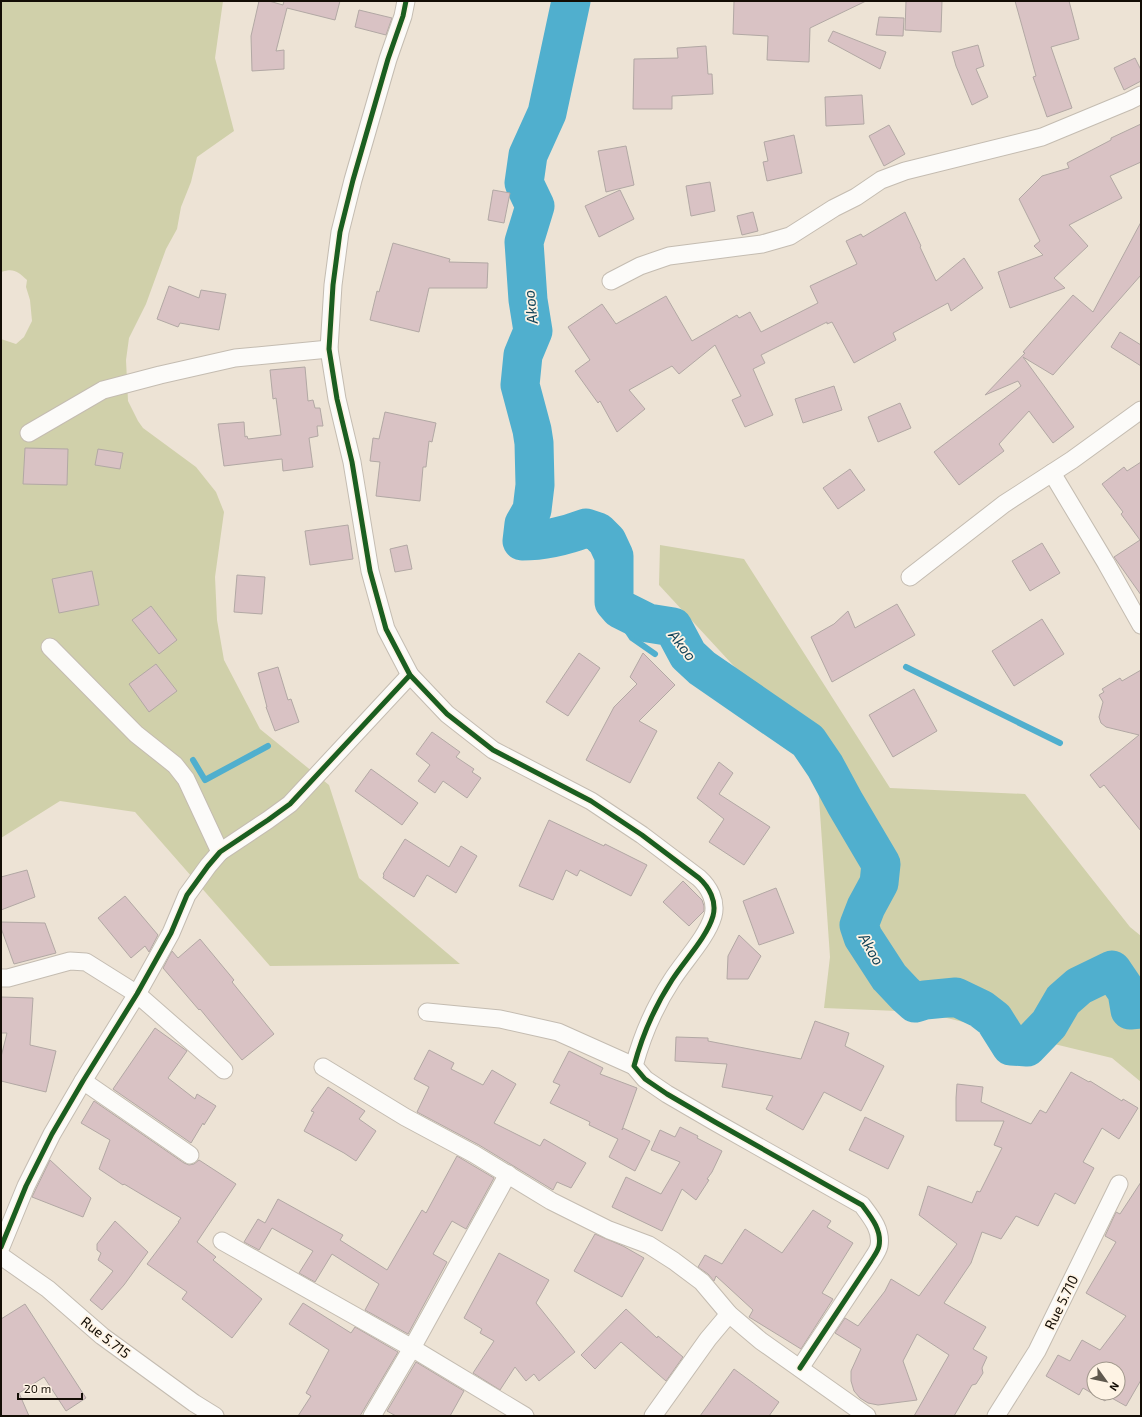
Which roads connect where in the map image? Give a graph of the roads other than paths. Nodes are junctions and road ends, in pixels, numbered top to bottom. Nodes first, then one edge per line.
1 (406, 1) edge
2 (1141, 95) edge
3 (611, 280) dead end
4 (329, 349) junction
5 (1141, 410) edge
6 (29, 433) dead end
7 (1052, 473) junction
8 (910, 577) dead end
9 (1141, 625) edge
10 (50, 647) dead end
11 (410, 675) junction
12 (220, 852) junction
13 (1, 978) edge
14 (137, 994) junction
15 (427, 1012) dead end
16 (634, 1066) junction
17 (323, 1067) dead end
18 (224, 1070) dead end
19 (83, 1081) junction
20 (190, 1155) dead end
21 (508, 1174) junction
22 (1119, 1184) dead end
23 (222, 1241) dead end
24 (1, 1247) edge
25 (1, 1256) edge
26 (729, 1314) junction
27 (412, 1348) junction
28 (800, 1368) junction
29 (214, 1416) edge
30 (372, 1416) edge
31 (525, 1416) edge
32 (653, 1416) edge
33 (867, 1416) edge
34 (996, 1416) edge

1 - 4 street
2 - 3 street
4 - 6 street
4 - 11 street
5 - 7 street
7 - 8 street
7 - 9 street
10 - 12 street
11 - 12 street
11 - 16 street
12 - 14 street
13 - 14 street
14 - 18 street
14 - 19 street
15 - 16 street
16 - 28 street
17 - 21 street
19 - 20 street
19 - 24 street
21 - 26 street
21 - 27 street
22 - 34 street, Rue 5.710
23 - 27 street
25 - 29 street, Rue 5.715
26 - 28 street
26 - 32 street
27 - 30 street
27 - 31 street
28 - 33 street

